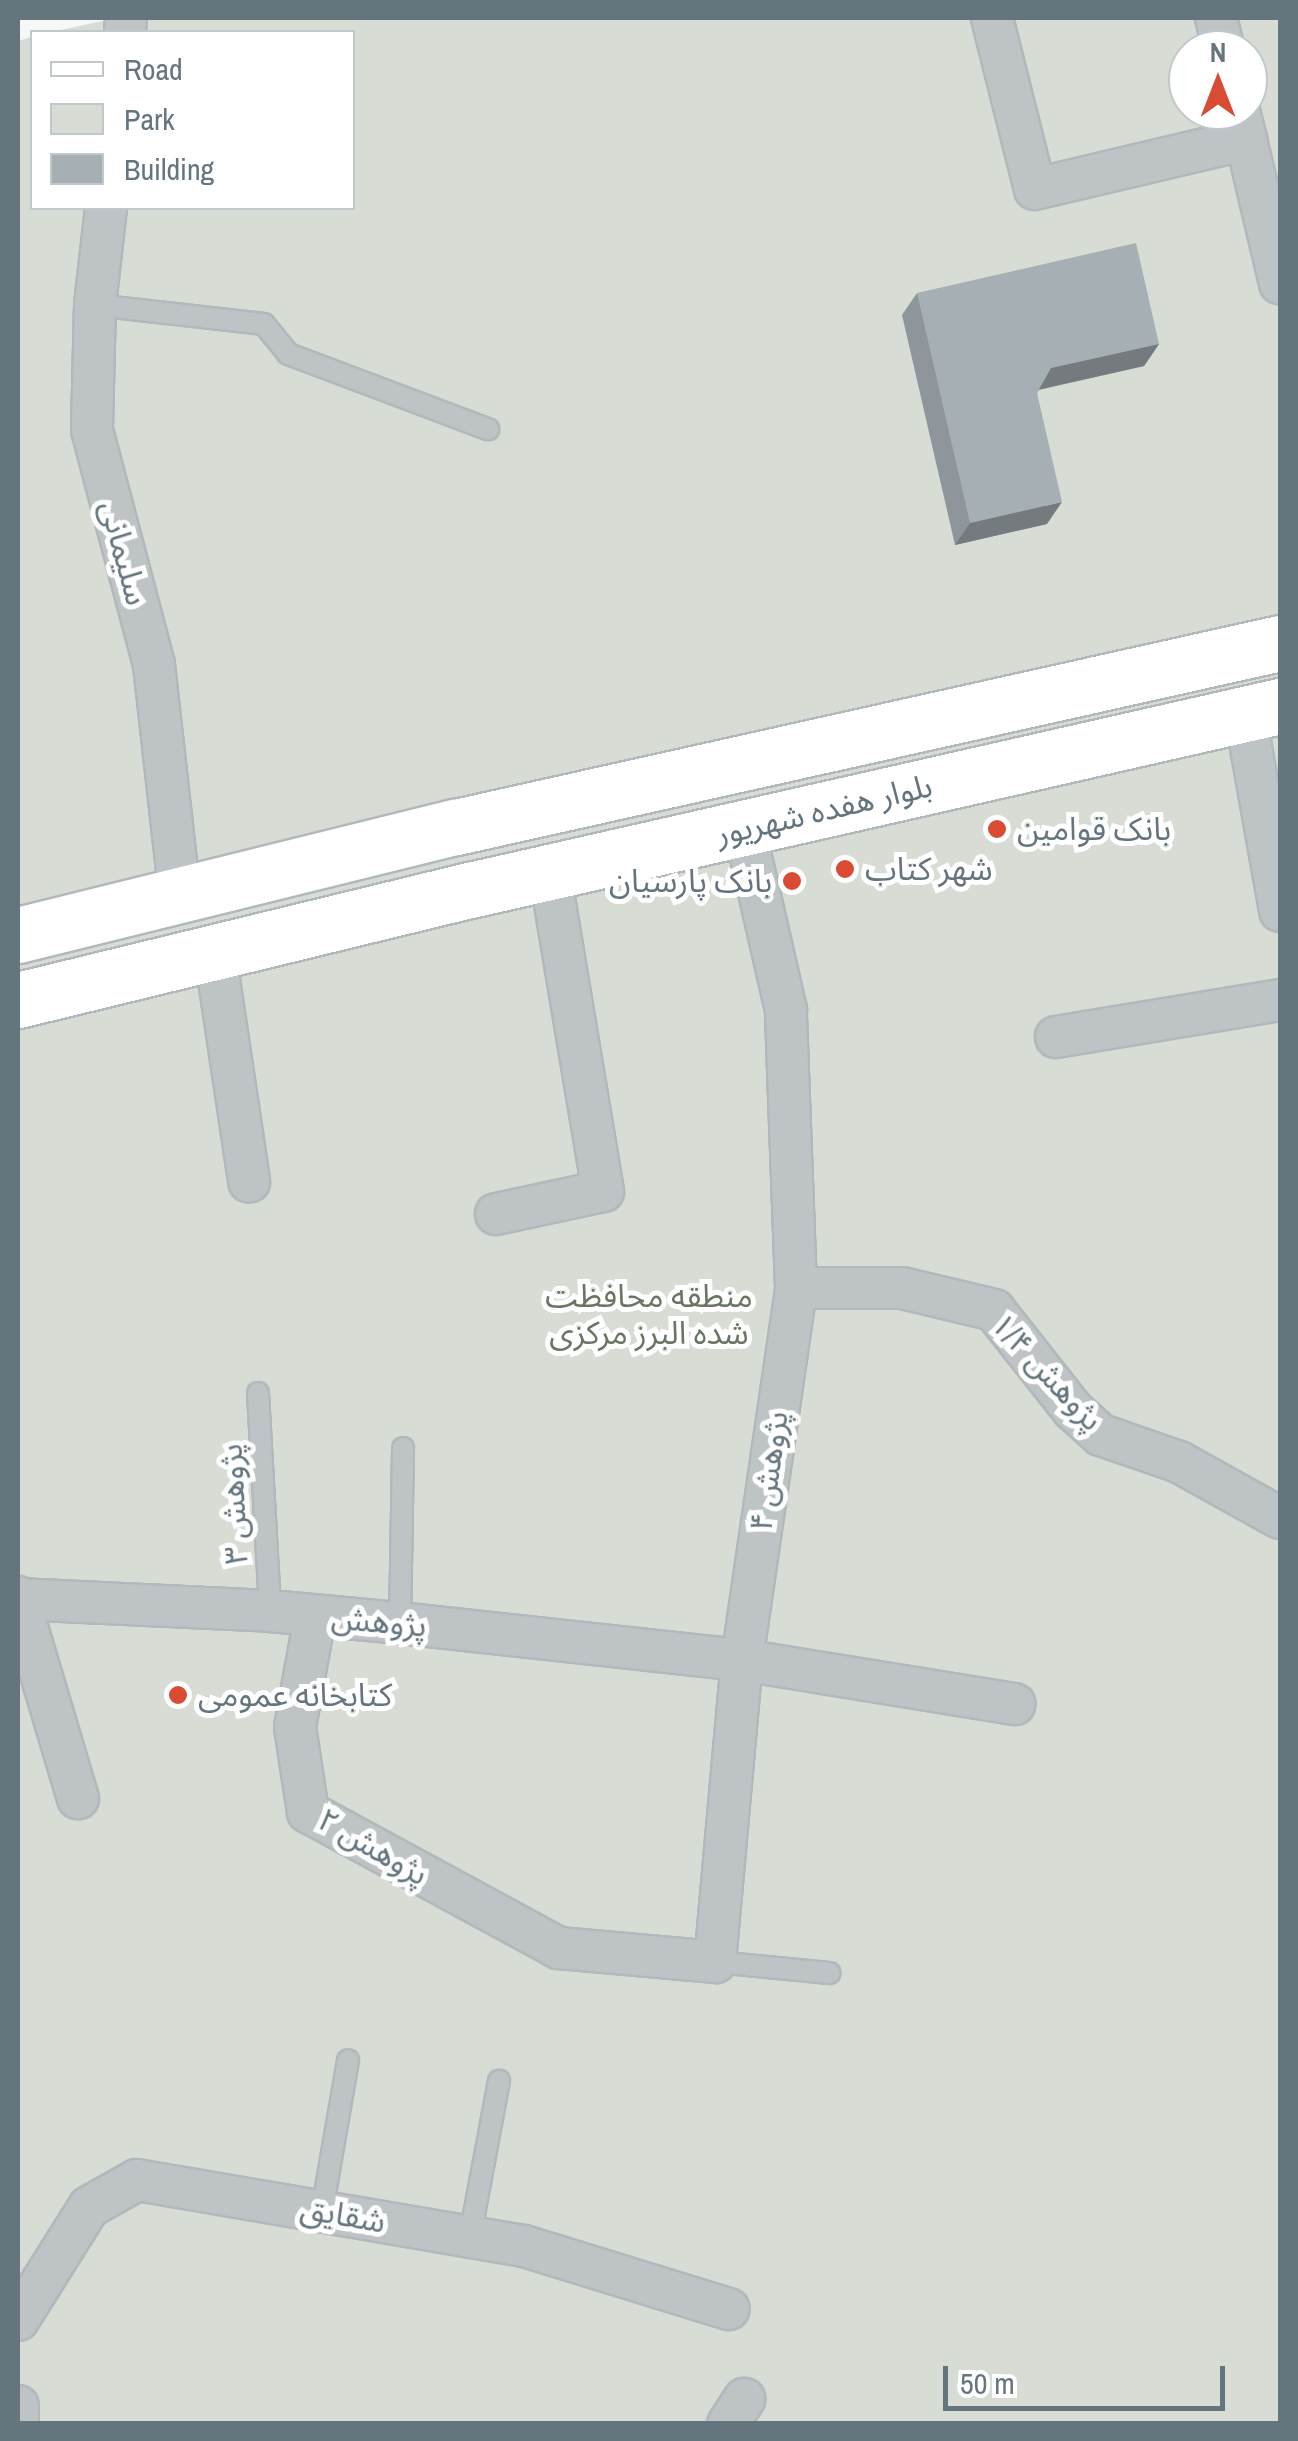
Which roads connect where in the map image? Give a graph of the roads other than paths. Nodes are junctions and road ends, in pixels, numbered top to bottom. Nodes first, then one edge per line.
1 (992, 18) edge
2 (1226, 130) edge
3 (1243, 130) edge
4 (106, 210) edge
5 (1280, 282) edge
6 (95, 305) junction
7 (488, 429) dead end
8 (1280, 643) edge
9 (1263, 710) edge
10 (456, 828) junction
11 (744, 828) junction
12 (550, 873) junction
13 (470, 890) junction
14 (180, 897) junction
15 (1280, 911) edge
16 (18, 935) edge
17 (216, 952) junction
18 (18, 1000) edge
19 (1280, 1000) edge
20 (1056, 1036) dead end
21 (249, 1181) dead end
22 (496, 1214) dead end
23 (796, 1288) junction
24 (258, 1394) dead end
25 (403, 1448) dead end
26 (1280, 1518) edge
27 (18, 1598) edge
28 (270, 1611) junction
29 (315, 1617) junction
30 (400, 1623) junction
31 (742, 1660) junction
32 (27, 1667) edge
33 (1014, 1704) dead end
34 (78, 1798) dead end
35 (715, 1962) junction
36 (830, 1973) dead end
37 (348, 2060) dead end
38 (499, 2081) dead end
39 (322, 2211) junction
40 (470, 2236) junction
41 (729, 2309) dead end
42 (18, 2320) edge
43 (18, 2406) edge
44 (18, 2424) edge

1 - 2 street
3 - 5 street
4 - 6 street, سلیمانی
6 - 7 lane
6 - 14 street, سلیمانی
8 - 10 main road, بلوار هفده شهریور
9 - 11 main road, بلوار هفده شهریور
9 - 15 street
10 - 13 main road
10 - 14 main road, بلوار هفده شهریور
11 - 12 main road, بلوار هفده شهریور
11 - 23 street, پژوهش ۴
12 - 13 main road, بلوار هفده شهریور
12 - 22 street
13 - 17 main road, بلوار هفده شهریور
14 - 16 main road, بلوار هفده شهریور
17 - 18 main road, بلوار هفده شهریور
17 - 21 street
19 - 20 street
23 - 26 street, پژوهش ۱/۴
23 - 31 street, پژوهش ۴
24 - 28 lane, پژوهش ۳
25 - 30 lane
27 - 28 street, پژوهش
27 - 32 street
28 - 29 street, پژوهش
29 - 30 street, پژوهش
29 - 35 street, پژوهش ۲
30 - 31 street, پژوهش
31 - 33 street, پژوهش
31 - 35 street, پژوهش ۴
32 - 34 street
35 - 36 lane
37 - 39 lane
38 - 40 lane
39 - 40 street, شقایق
39 - 42 street, شقایق
40 - 41 street, شقایق
43 - 44 street

